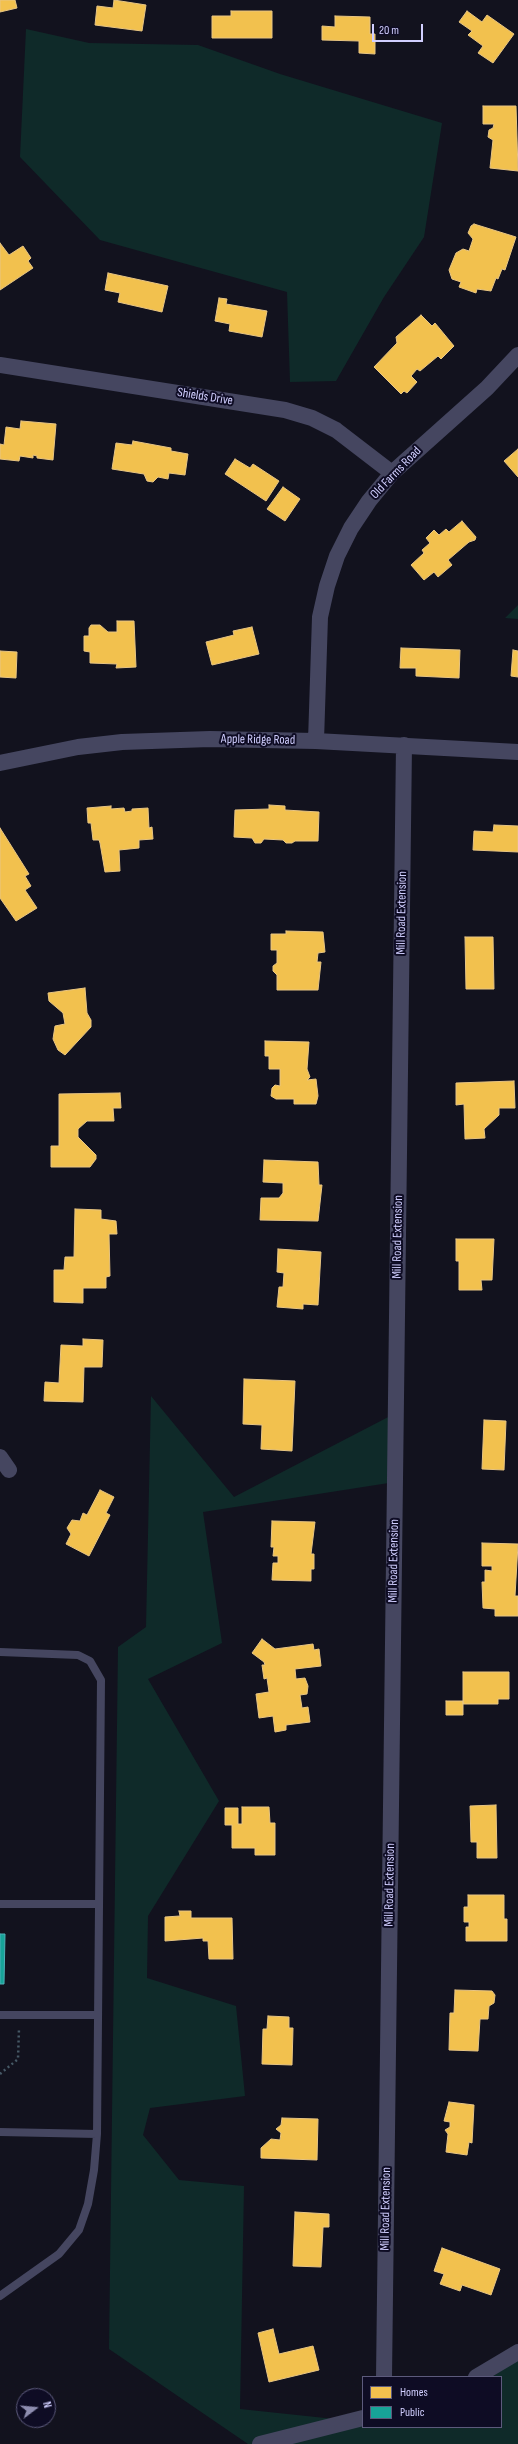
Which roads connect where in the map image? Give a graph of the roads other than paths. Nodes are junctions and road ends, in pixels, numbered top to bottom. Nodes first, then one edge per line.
1 (518, 355) edge
2 (0, 365) edge
3 (392, 473) junction
4 (316, 741) junction
5 (404, 745) junction
6 (518, 752) edge
7 (0, 763) edge
8 (0, 1652) edge
9 (0, 1904) edge
10 (99, 1904) junction
11 (0, 2015) edge
12 (98, 2015) junction
13 (0, 2132) edge
14 (97, 2134) junction
15 (0, 2296) edge
16 (518, 2352) edge
17 (384, 2376) edge
18 (478, 2376) edge
19 (362, 2418) edge
20 (260, 2444) edge

1 - 3 street, Old Farms Road
2 - 3 street, Shields Drive
3 - 4 street, Old Farms Road
4 - 5 street, Apple Ridge Road
4 - 7 street, Apple Ridge Road
5 - 6 street, Apple Ridge Road
5 - 17 street, Mill Road Extension
8 - 10 lane
9 - 10 lane
10 - 12 lane
11 - 12 lane
12 - 14 lane
13 - 14 lane
14 - 15 lane
16 - 18 street
19 - 20 street

